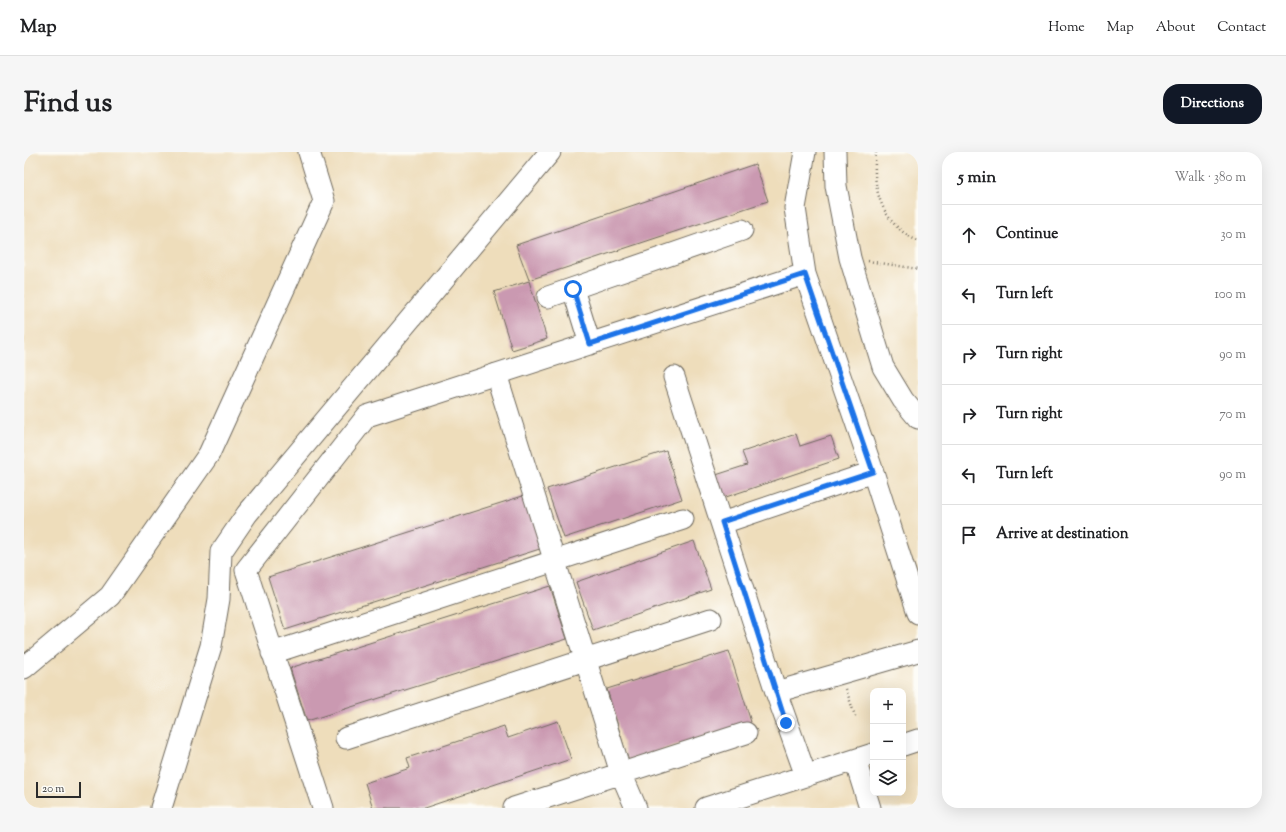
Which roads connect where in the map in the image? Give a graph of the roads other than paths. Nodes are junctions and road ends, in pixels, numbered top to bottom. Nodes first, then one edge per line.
1 (309, 152) edge
2 (550, 152) edge
3 (805, 152) edge
4 (835, 152) edge
5 (742, 230) dead end
6 (805, 274) junction
7 (573, 289) junction
8 (548, 297) dead end
9 (590, 344) junction
10 (496, 374) junction
11 (674, 377) dead end
12 (918, 418) edge
13 (873, 472) junction
14 (683, 519) dead end
15 (722, 522) junction
16 (555, 561) junction
17 (918, 613) edge
18 (711, 619) dead end
19 (918, 651) edge
20 (272, 653) junction
21 (586, 660) junction
22 (24, 668) edge
23 (776, 692) junction
24 (746, 733) dead end
25 (346, 738) dead end
26 (918, 740) edge
27 (906, 744) edge
28 (864, 757) edge
29 (621, 773) junction
30 (806, 776) junction
31 (160, 808) edge
32 (323, 808) edge
33 (514, 808) edge
34 (636, 808) edge
35 (706, 808) edge
36 (870, 808) edge

1 - 22 street
2 - 31 street
3 - 6 street
4 - 12 street
5 - 7 street
6 - 9 street
6 - 13 street
7 - 8 street
7 - 9 street
9 - 10 street
10 - 16 street
10 - 20 street
11 - 15 street
13 - 15 street
13 - 17 street
14 - 16 street
15 - 23 street
16 - 20 street
16 - 21 street
18 - 21 street
19 - 23 street
20 - 32 street
21 - 25 street
21 - 29 street
23 - 30 street
24 - 29 street
26 - 27 street
28 - 30 street
28 - 36 street
29 - 33 street
29 - 34 street
30 - 35 street

